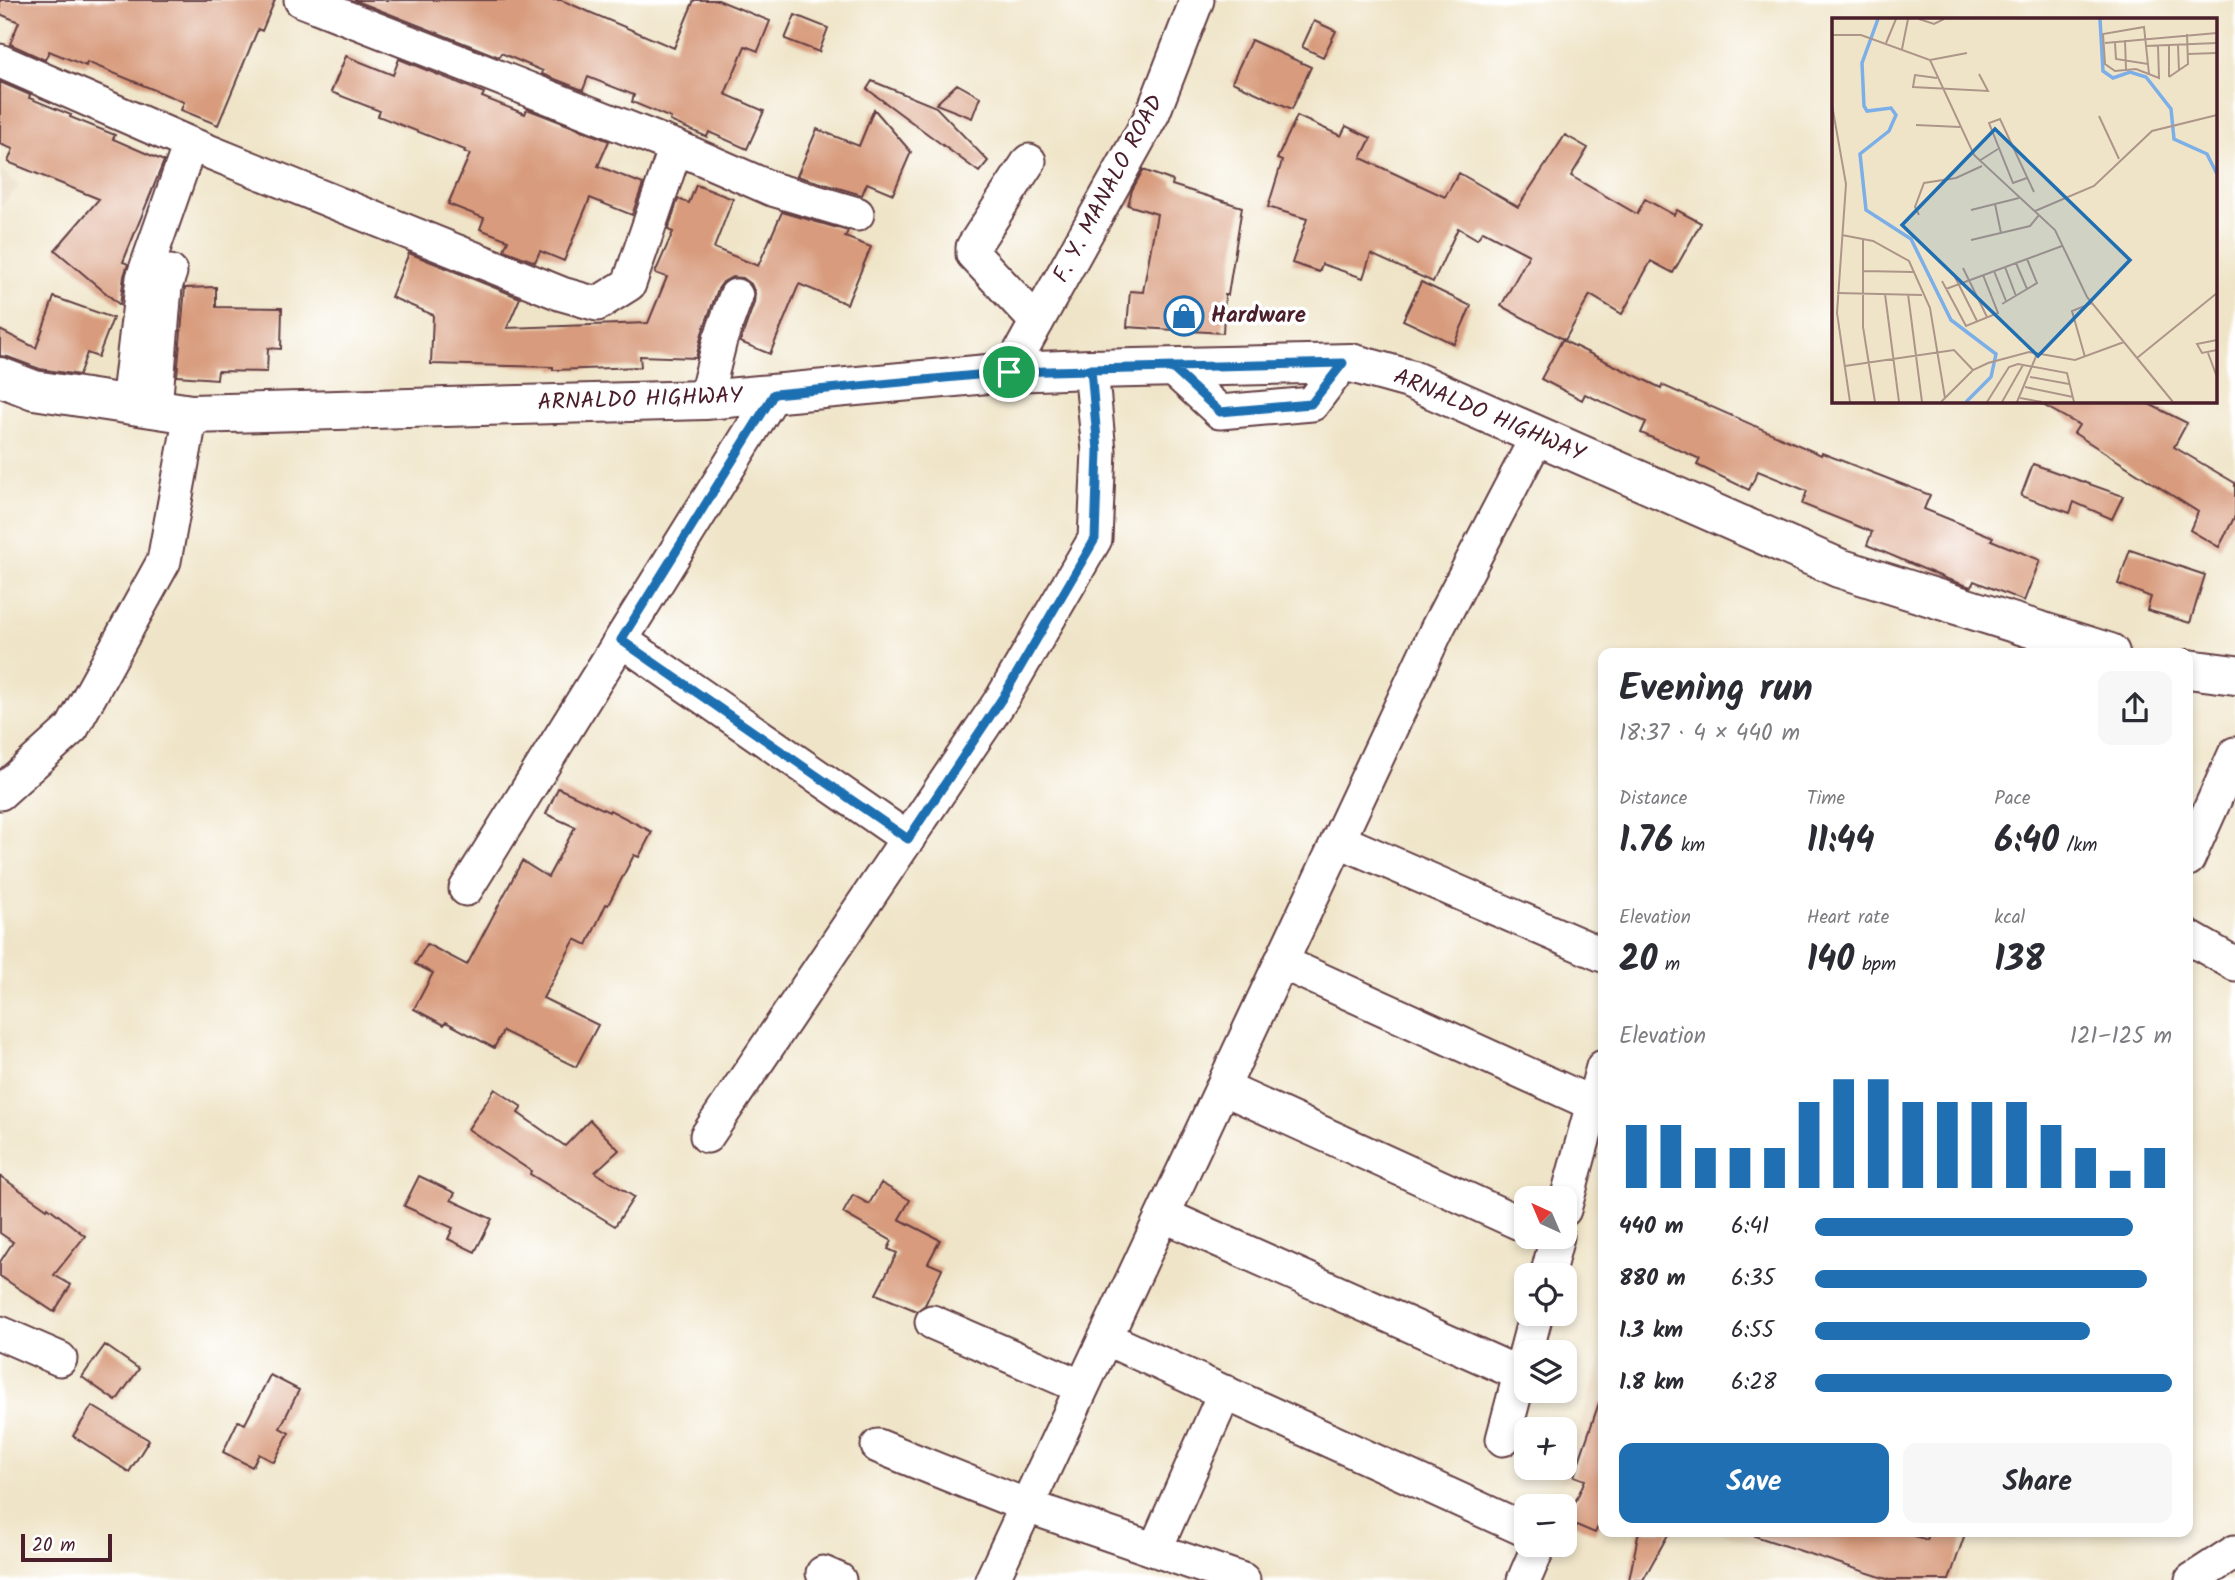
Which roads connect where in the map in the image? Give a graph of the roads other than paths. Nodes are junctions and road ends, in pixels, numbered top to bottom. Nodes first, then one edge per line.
1 (301, 0) edge
2 (1197, 0) edge
3 (0, 61) edge
4 (676, 147) junction
5 (200, 148) junction
6 (1029, 161) dead end
7 (856, 214) dead end
8 (736, 296) dead end
9 (1037, 322) junction
10 (1091, 369) junction
11 (1009, 372) junction
12 (0, 377) edge
13 (774, 394) junction
14 (705, 400) junction
15 (158, 409) junction
16 (1538, 435) junction
17 (621, 640) junction
18 (2094, 648) edge
19 (2193, 671) edge
20 (2235, 676) edge
21 (2235, 754) edge
22 (0, 793) edge
23 (908, 839) junction
24 (1338, 841) junction
25 (2193, 848) edge
26 (466, 889) dead end
27 (2193, 940) edge
28 (1598, 953) edge
29 (1281, 962) junction
30 (2235, 964) edge
31 (1598, 1086) edge
32 (1223, 1088) junction
33 (1593, 1104) junction
34 (707, 1136) dead end
35 (1570, 1186) edge
36 (1163, 1215) junction
37 (1514, 1221) edge
38 (932, 1322) dead end
39 (0, 1333) edge
40 (1105, 1338) junction
41 (60, 1359) dead end
42 (1514, 1371) edge
43 (1082, 1387) junction
44 (1225, 1392) junction
45 (1514, 1397) edge
46 (1503, 1439) dead end
47 (878, 1447) dead end
48 (1027, 1506) junction
49 (1514, 1524) edge
50 (1156, 1550) junction
51 (1534, 1557) edge
52 (992, 1580) edge
53 (1243, 1580) edge
54 (1524, 1580) edge

1 - 4 street
2 - 9 street, F. Y. MANALO ROAD
3 - 5 street
4 - 5 street
4 - 7 street
5 - 15 street
6 - 9 street
8 - 14 street
9 - 11 street, F. Y. MANALO ROAD
10 - 11 main road, ARNALDO HIGHWAY
10 - 16 main road, ARNALDO HIGHWAY
10 - 23 street
11 - 13 main road, ARNALDO HIGHWAY
12 - 15 main road, ARNALDO HIGHWAY
13 - 14 main road, ARNALDO HIGHWAY
13 - 17 street
14 - 15 main road, ARNALDO HIGHWAY
15 - 22 street
16 - 18 main road, ARNALDO HIGHWAY
16 - 24 street
17 - 23 street
17 - 26 street
19 - 20 main road
21 - 25 street
23 - 34 street
24 - 28 street
24 - 29 street
27 - 30 street
29 - 32 street
29 - 33 street
31 - 33 street
32 - 36 street
32 - 37 street
33 - 35 street
36 - 40 street
36 - 42 street
38 - 43 street
39 - 41 street
40 - 43 street
40 - 44 street
43 - 48 street
44 - 49 street
44 - 50 street
45 - 46 street
47 - 48 street
48 - 50 street
48 - 52 street
50 - 53 street
51 - 54 street

